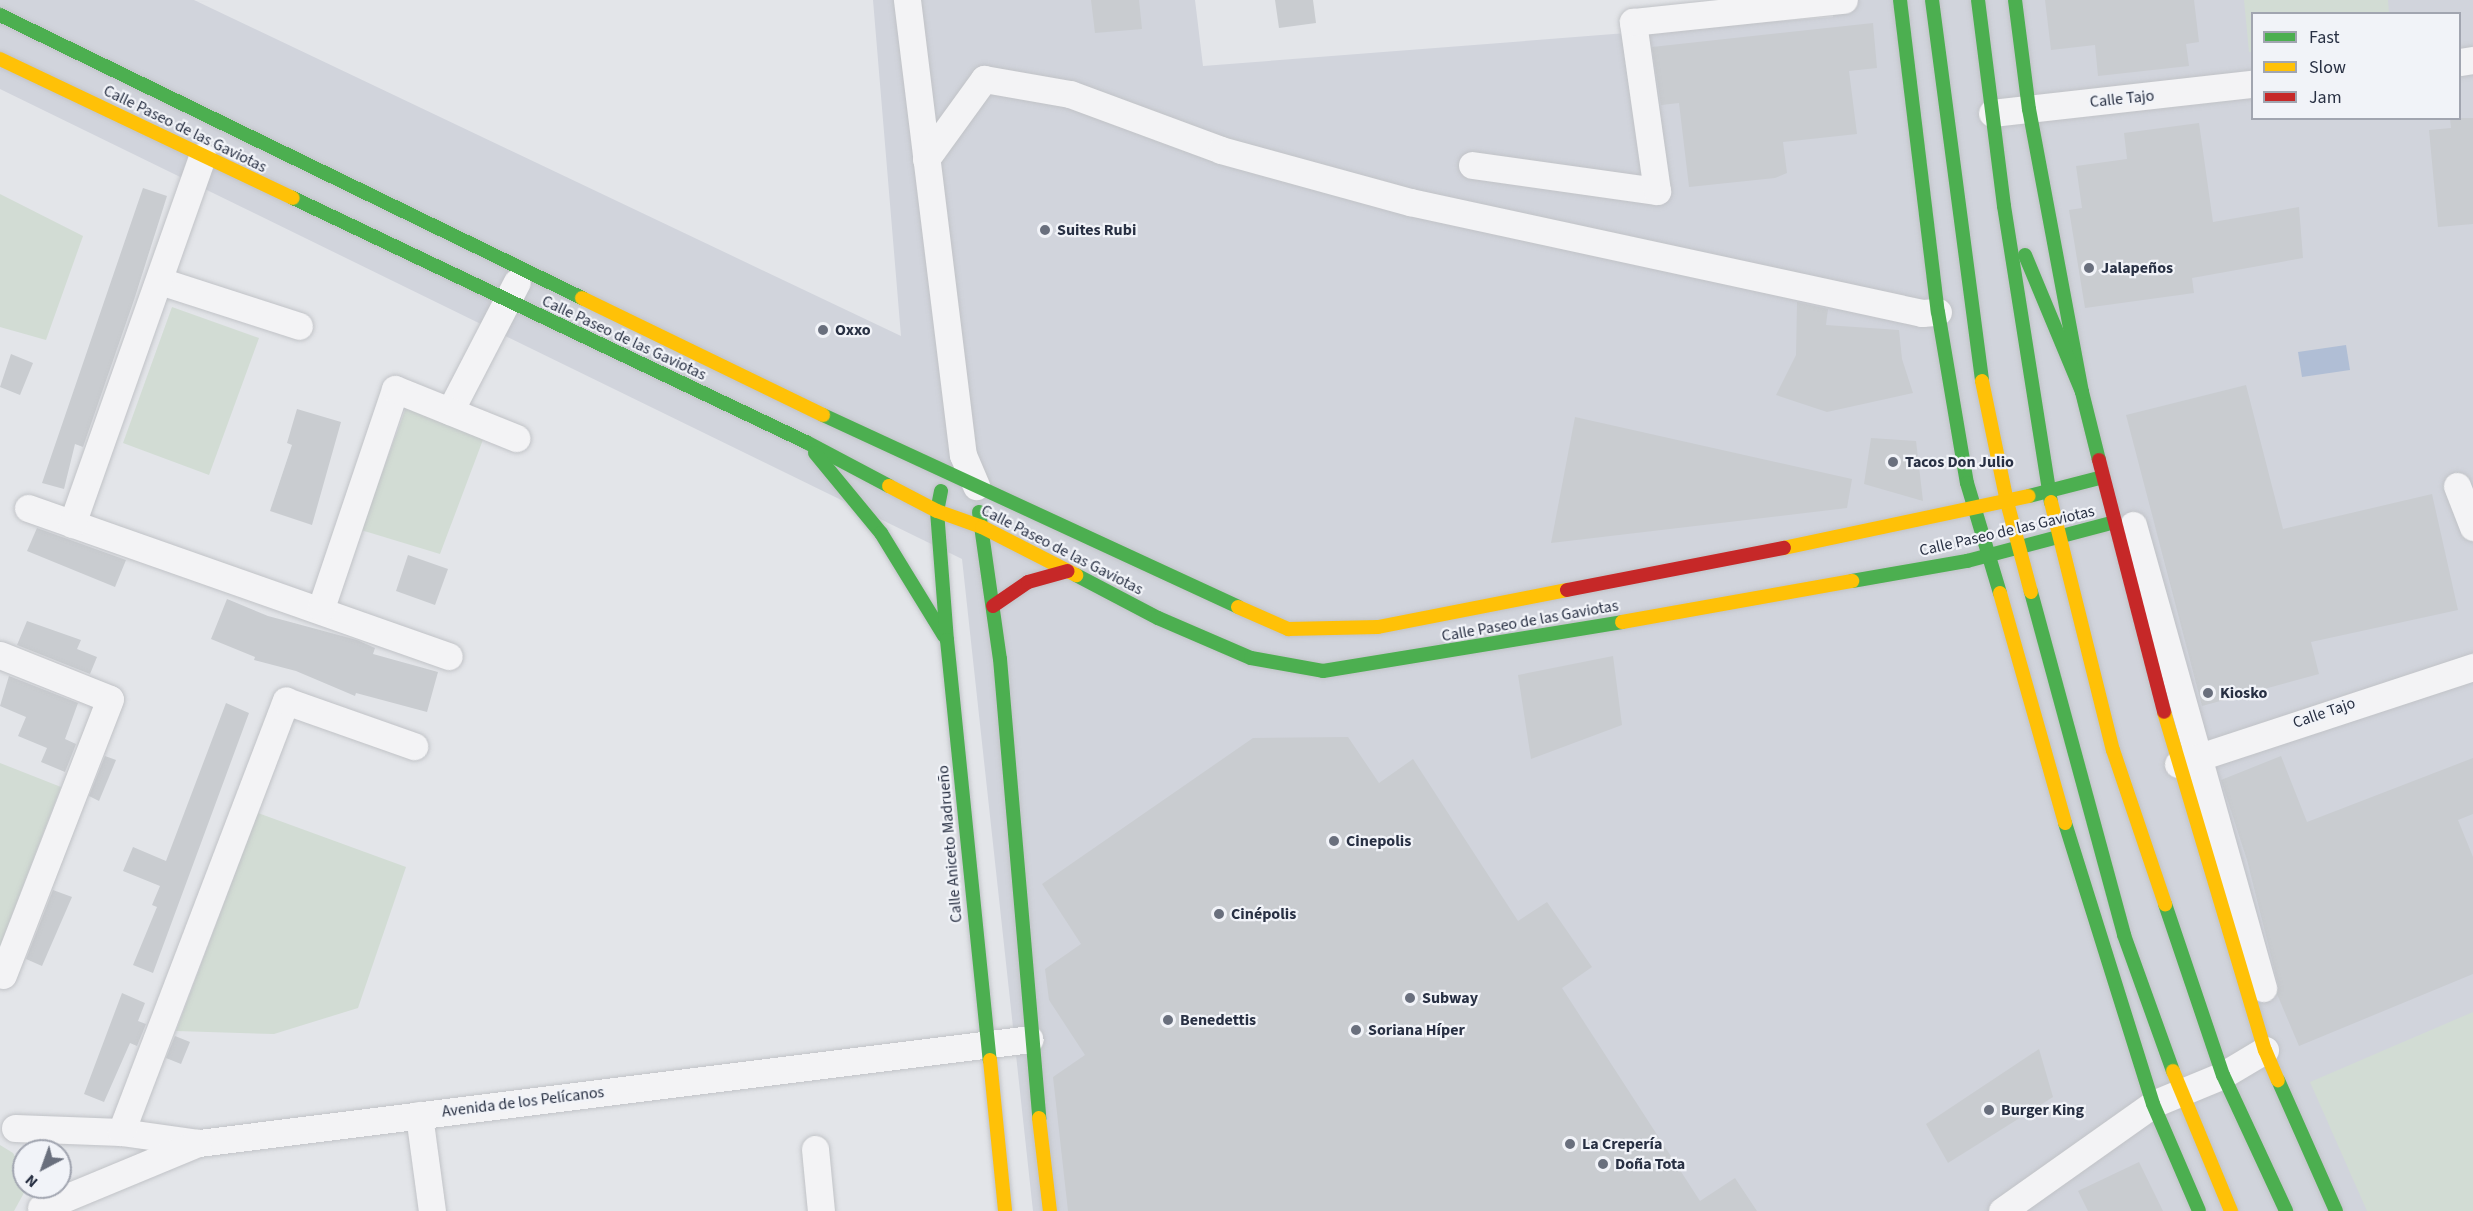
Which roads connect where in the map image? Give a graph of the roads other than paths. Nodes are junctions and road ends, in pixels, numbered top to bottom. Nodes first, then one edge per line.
1 (907, 0) edge
2 (1844, 0) edge
3 (1900, 0) edge
4 (1932, 0) edge
5 (1978, 0) edge
6 (2015, 0) edge
7 (2029, 0) edge
8 (0, 15) edge
9 (0, 59) edge
10 (2251, 84) edge
11 (2036, 108) junction
12 (1992, 113) junction
13 (202, 156) junction
14 (926, 159) junction
15 (1472, 165) dead end
16 (2004, 206) junction
17 (523, 270) junction
18 (160, 281) junction
19 (507, 300) junction
20 (1938, 312) junction
21 (299, 326) dead end
22 (2082, 392) junction
23 (450, 411) junction
24 (516, 438) dead end
25 (806, 442) junction
26 (963, 455) junction
27 (944, 474) junction
28 (2103, 477) junction
29 (976, 486) junction
30 (2457, 486) dead end
31 (2048, 491) junction
32 (2007, 502) junction
33 (28, 508) dead end
34 (1976, 510) junction
35 (937, 511) junction
36 (2115, 522) junction
37 (72, 524) junction
38 (982, 527) junction
39 (2473, 527) edge
40 (2057, 537) junction
41 (2019, 548) junction
42 (1987, 555) junction
43 (1068, 571) junction
44 (993, 606) junction
45 (321, 609) junction
46 (947, 640) junction
47 (0, 655) edge
48 (449, 656) dead end
49 (2473, 667) edge
50 (414, 746) dead end
51 (2186, 761) junction
52 (1, 976) edge
53 (1030, 1039) junction
54 (985, 1045) junction
55 (2265, 1050) junction
56 (2223, 1075) junction
57 (2181, 1092) junction
58 (2153, 1104) junction
59 (418, 1115) junction
60 (8, 1125) edge
61 (121, 1132) junction
62 (24, 1139) edge
63 (200, 1143) junction
64 (815, 1149) dead end
65 (42, 1202) edge
66 (432, 1211) edge
67 (821, 1211) edge
68 (1005, 1211) edge
69 (1050, 1211) edge
70 (2002, 1211) edge
71 (2199, 1211) edge
72 (2231, 1211) edge
73 (2286, 1211) edge
74 (2336, 1211) edge
75 (2352, 1211) edge

1 - 14 street
2 - 15 street
3 - 20 main road
4 - 32 main road
5 - 12 main road
6 - 11 main road
7 - 11 street
8 - 17 main road, Calle Paseo de las Gaviotas
9 - 13 main road, Calle Paseo de las Gaviotas
10 - 11 street, Calle Tajo
11 - 12 street, Calle Tajo
11 - 22 main road
11 - 51 street
12 - 16 main road
13 - 18 street
13 - 19 main road, Calle Paseo de las Gaviotas
14 - 20 street
14 - 26 street
16 - 22 main road
16 - 31 main road
17 - 19 street
17 - 27 main road, Calle Paseo de las Gaviotas
18 - 21 street
18 - 37 street
19 - 23 street
19 - 25 main road, Calle Paseo de las Gaviotas
20 - 34 main road
22 - 28 main road
23 - 24 street
23 - 45 street
25 - 35 main road, Calle Paseo de las Gaviotas
25 - 46 main road
26 - 27 street
26 - 29 street
27 - 29 main road, Calle Paseo de las Gaviotas
27 - 35 main road, Calle Aniceto Madrueño
28 - 31 main road, Calle Paseo de las Gaviotas
28 - 36 main road
29 - 34 main road, Calle Paseo de las Gaviotas
29 - 38 main road
30 - 39 street
31 - 32 main road, Calle Paseo de las Gaviotas
31 - 40 main road
32 - 34 main road, Calle Paseo de las Gaviotas
32 - 41 main road
33 - 37 street
34 - 42 main road
35 - 38 main road, Calle Paseo de las Gaviotas
35 - 46 main road, Calle Aniceto Madrueño
36 - 40 main road, Calle Paseo de las Gaviotas
36 - 51 main road
37 - 45 street
38 - 43 main road, Calle Paseo de las Gaviotas
38 - 44 main road
40 - 41 main road, Calle Paseo de las Gaviotas
40 - 56 main road
41 - 42 main road, Calle Paseo de las Gaviotas
41 - 57 main road
42 - 43 main road, Calle Paseo de las Gaviotas
42 - 58 main road
43 - 44 main road
44 - 53 main road
45 - 48 street
46 - 54 main road, Calle Aniceto Madrueño
47 - 52 street
49 - 51 street, Calle Tajo
50 - 61 street
51 - 55 main road
51 - 75 street
53 - 54 street, Avenida de los Pelícanos
53 - 69 main road
54 - 59 street, Avenida de los Pelícanos
54 - 68 main road, Calle Aniceto Madrueño
55 - 56 street
55 - 74 main road
56 - 57 street
56 - 73 main road
57 - 58 street
57 - 72 main road
58 - 70 street
58 - 71 main road
59 - 63 street, Avenida de los Pelícanos
59 - 66 street
60 - 61 street, Avenida de los Pelícanos
60 - 62 street
61 - 63 street, Avenida de los Pelícanos
63 - 65 street
64 - 67 street

